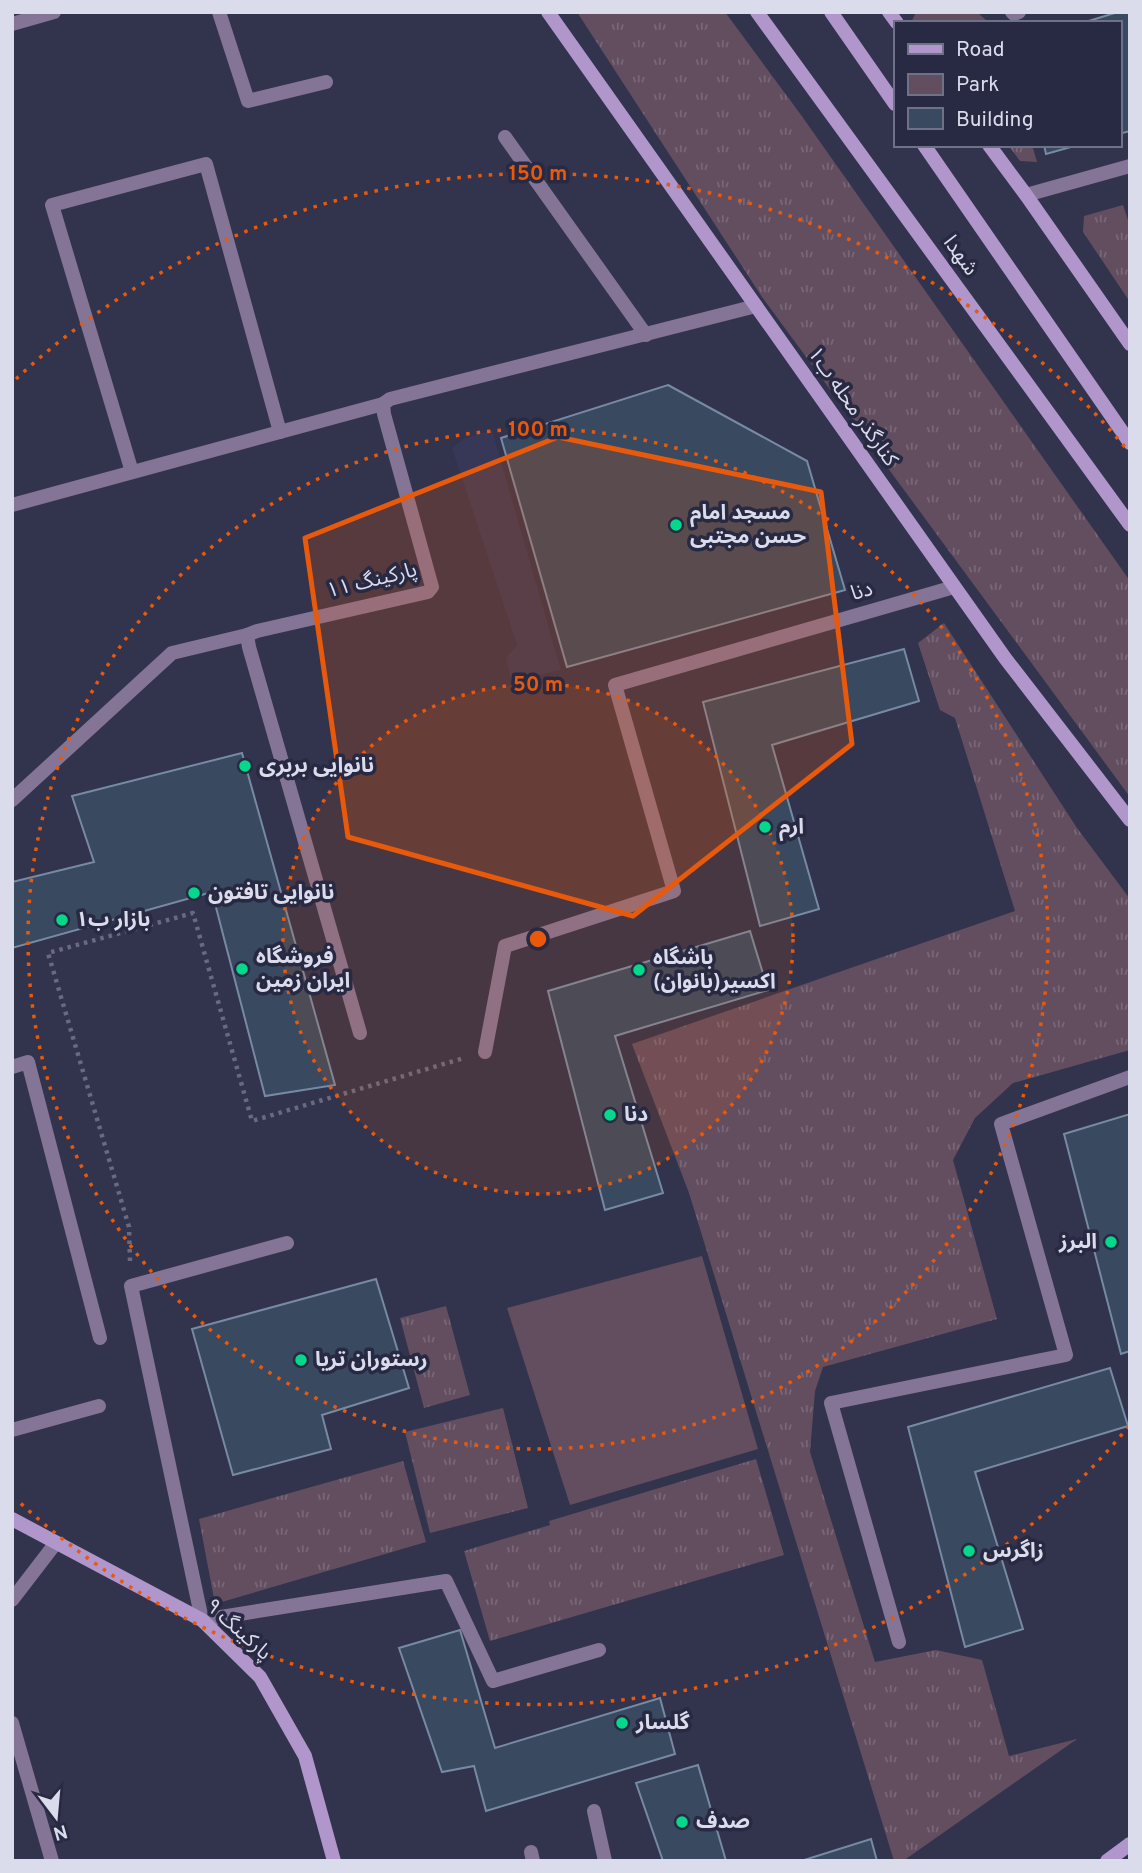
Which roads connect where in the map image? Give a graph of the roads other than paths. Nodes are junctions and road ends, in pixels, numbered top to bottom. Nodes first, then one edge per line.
1 (54, 12) edge
2 (219, 12) edge
3 (548, 12) edge
4 (757, 12) edge
5 (831, 12) edge
6 (1012, 12) edge
7 (1019, 12) edge
8 (12, 24) edge
9 (326, 82) dead end
10 (894, 103) edge
11 (505, 137) dead end
12 (924, 147) edge
13 (990, 147) edge
14 (1130, 166) edge
15 (1026, 195) junction
16 (756, 306) junction
17 (646, 335) junction
18 (1130, 344) edge
19 (383, 404) junction
20 (281, 432) junction
21 (1130, 443) edge
22 (132, 472) junction
23 (12, 505) edge
24 (1130, 525) edge
25 (954, 587) junction
26 (247, 635) junction
27 (13, 794) edge
28 (1130, 820) edge
29 (360, 1032) dead end
30 (485, 1052) road end
31 (12, 1067) edge
32 (1130, 1077) edge
33 (288, 1243) dead end
34 (100, 1338) dead end
35 (99, 1406) dead end
36 (12, 1430) edge
37 (12, 1519) edge
38 (55, 1544) junction
39 (12, 1600) edge
40 (202, 1620) junction
41 (900, 1642) dead end
42 (599, 1650) dead end
43 (12, 1723) edge
44 (593, 1811) dead end
45 (1130, 1843) edge
46 (52, 1861) edge
47 (334, 1861) edge
48 (605, 1861) edge
49 (1107, 1861) edge

1 - 8 street
2 - 9 street
3 - 16 street, کنارگذر محله ب۱
4 - 24 street, شهدا
5 - 10 street
6 - 7 street
11 - 17 street
12 - 21 street, شهدا
13 - 15 street
14 - 15 street
15 - 18 street
16 - 17 street
16 - 25 street, کنارگذر محله ب۱
17 - 19 street
19 - 20 street
19 - 26 street, پارکینگ ۱۱
20 - 22 street
20 - 22 street
22 - 23 street
25 - 28 street, کنارگذر محله ب۱
25 - 30 street, دنا
26 - 27 street
26 - 29 street
31 - 34 street
32 - 41 street
33 - 40 street
35 - 36 street
37 - 38 street, پارکینگ ۹
38 - 39 street
38 - 40 street, پارکینگ ۹
40 - 42 street
40 - 47 street, پارکینگ ۹
43 - 46 street
44 - 48 street
45 - 49 street

